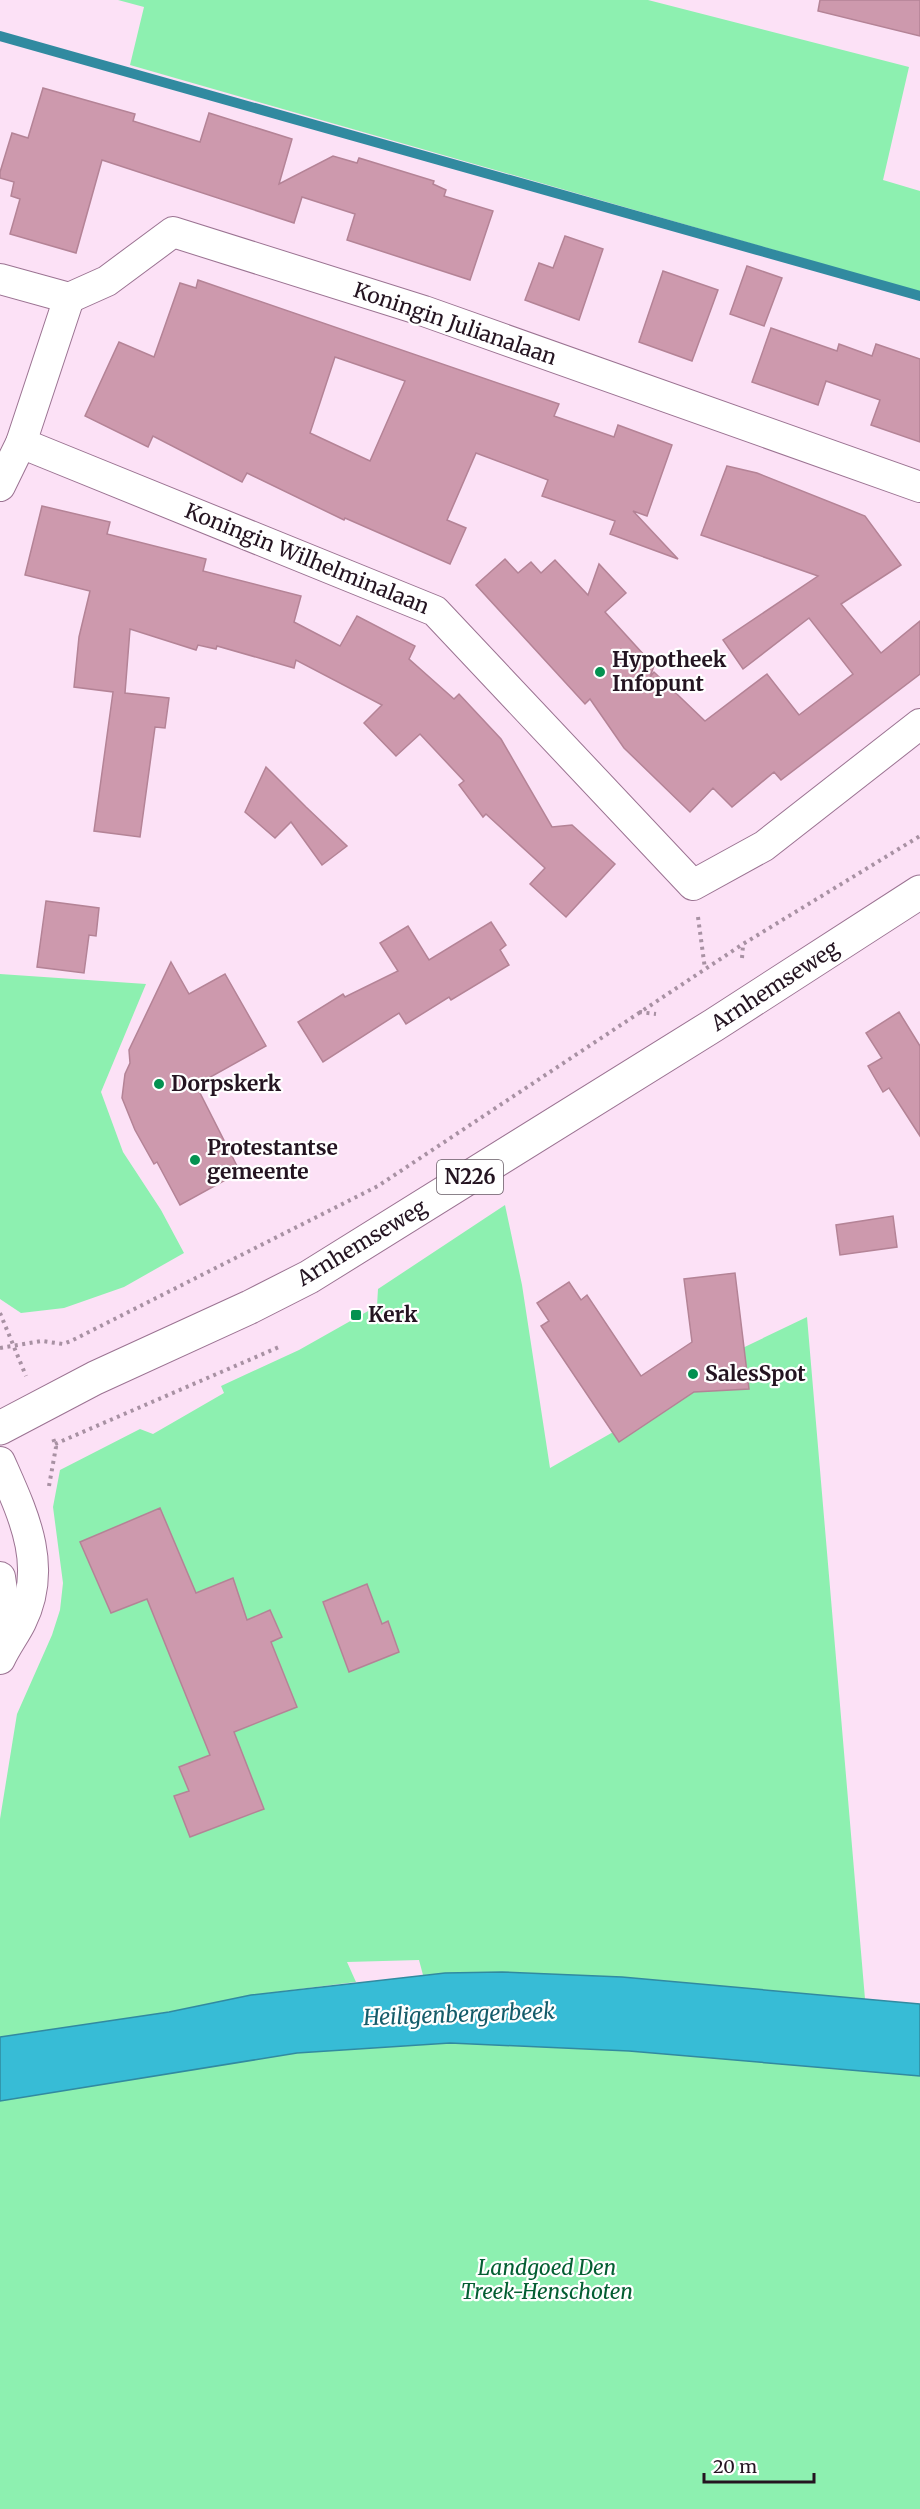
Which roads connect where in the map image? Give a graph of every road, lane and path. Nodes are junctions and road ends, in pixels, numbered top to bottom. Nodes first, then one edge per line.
1 (0, 279) edge
2 (69, 298) junction
3 (21, 443) junction
4 (0, 486) edge
5 (920, 487) edge
6 (920, 724) edge
7 (920, 836) edge
8 (684, 876) junction
9 (920, 892) edge
10 (743, 944) junction
11 (742, 958) dead end
12 (705, 969) junction
13 (639, 1012) junction
14 (656, 1014) dead end
15 (279, 1347) dead end
16 (0, 1348) edge
17 (0, 1428) edge
18 (55, 1444) dead end
19 (0, 1462) edge
20 (0, 1577) edge
21 (2, 1654) edge

1 - 2 street
2 - 3 street
2 - 5 street, Koningin Julianalaan
3 - 4 street
3 - 8 street, Koningin Wilhelminalaan
6 - 8 street
7 - 10 path, Arnhemseweg
8 - 12 path
9 - 17 main road, Arnhemseweg / N226
10 - 11 path
10 - 12 path, Arnhemseweg
12 - 13 path, Arnhemseweg
13 - 14 path
13 - 16 path, Arnhemseweg
15 - 18 path
19 - 21 street
20 - 21 street

